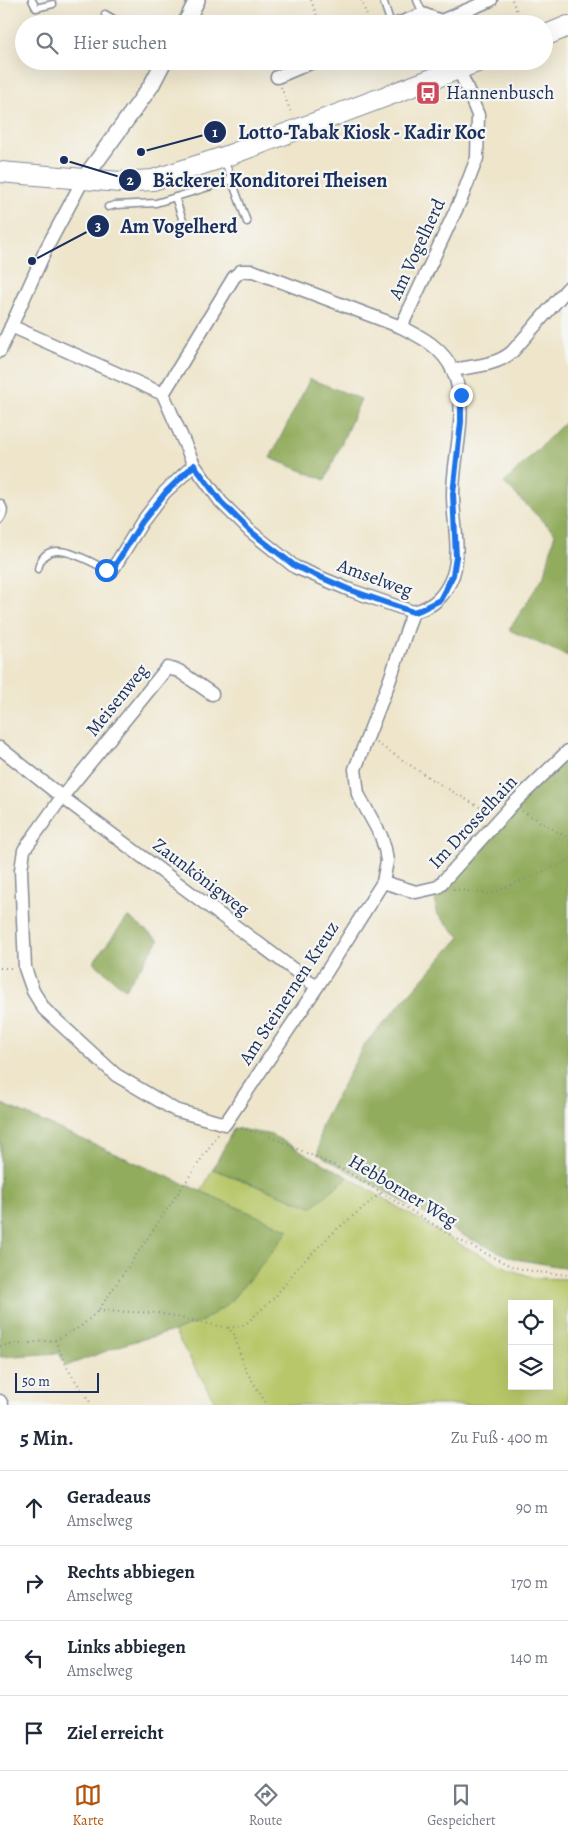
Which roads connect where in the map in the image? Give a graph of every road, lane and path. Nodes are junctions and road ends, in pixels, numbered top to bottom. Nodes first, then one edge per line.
1 (32, 0) edge
2 (197, 0) edge
3 (311, 0) edge
4 (361, 0) edge
5 (383, 0) edge
6 (417, 0) edge
7 (491, 0) edge
8 (512, 0) edge
9 (53, 4) dead end
10 (422, 14) edge
11 (190, 15) edge
12 (317, 15) edge
13 (367, 15) edge
14 (389, 15) edge
15 (458, 15) edge
16 (518, 15) edge
17 (568, 26) edge
18 (553, 32) edge
19 (159, 70) edge
20 (274, 70) edge
21 (294, 70) edge
22 (447, 70) edge
23 (459, 70) edge
24 (277, 77) junction
25 (297, 129) junction
26 (224, 157) junction
27 (0, 172) edge
28 (83, 180) junction
29 (232, 180) junction
30 (175, 197) junction
31 (108, 207) dead end
32 (247, 222) dead end
33 (184, 224) dead end
34 (568, 288) edge
35 (11, 326) junction
36 (401, 327) junction
37 (0, 351) edge
38 (452, 370) junction
39 (163, 394) junction
40 (194, 465) junction
41 (0, 503) edge
42 (0, 520) edge
43 (38, 569) dead end
44 (111, 572) joint
45 (413, 612) junction
46 (212, 694) dead end
47 (367, 736) junction
48 (0, 748) edge
49 (568, 751) edge
50 (62, 797) junction
51 (512, 805) junction
52 (500, 818) junction
53 (568, 838) edge
54 (568, 861) edge
55 (383, 882) junction
56 (438, 887) junction
57 (317, 987) junction
58 (225, 1124) junction
59 (381, 1193) junction
60 (568, 1275) edge
61 (98, 1311) junction
62 (228, 1328) junction
63 (55, 1340) junction
64 (0, 1346) edge
65 (0, 1401) edge
66 (2, 1405) edge
67 (92, 1405) edge
68 (267, 1405) edge

1 - 9 lane
2 - 11 street
3 - 12 path
4 - 13 path
5 - 14 lane
6 - 10 lane
7 - 15 street
8 - 16 path
17 - 18 main road
19 - 28 street
20 - 24 path
21 - 24 street
22 - 25 main road
23 - 36 street, Am Vogelherd
24 - 25 path
25 - 26 main road
26 - 28 main road
26 - 29 lane
27 - 28 main road
28 - 35 street
29 - 30 lane
29 - 32 lane
30 - 31 lane
30 - 33 lane
34 - 38 street
35 - 37 street
35 - 39 street
36 - 38 street, Amselweg
36 - 39 street, Am Vogelherd
38 - 45 street, Amselweg
39 - 40 street, Amselweg
40 - 44 street
40 - 45 street, Amselweg
41 - 42 lane
43 - 44 lane
45 - 47 street
46 - 50 street, Meisenweg
47 - 52 path
47 - 55 street
48 - 50 street, Zaunkönigweg
49 - 51 street, Im Drosselhain
50 - 57 street, Zaunkönigweg
50 - 58 street
51 - 52 street, Im Drosselhain
51 - 53 path
52 - 56 street, Im Drosselhain
54 - 56 path
55 - 56 street, Im Drosselhain
55 - 57 street, Am Steinernen Kreuz
57 - 58 street, Am Steinernen Kreuz
58 - 59 path, Hebborner Weg
58 - 61 path
59 - 60 path, Hebborner Weg
59 - 62 path
61 - 62 path
61 - 63 path
62 - 68 path
63 - 64 path
63 - 67 path
65 - 66 street

